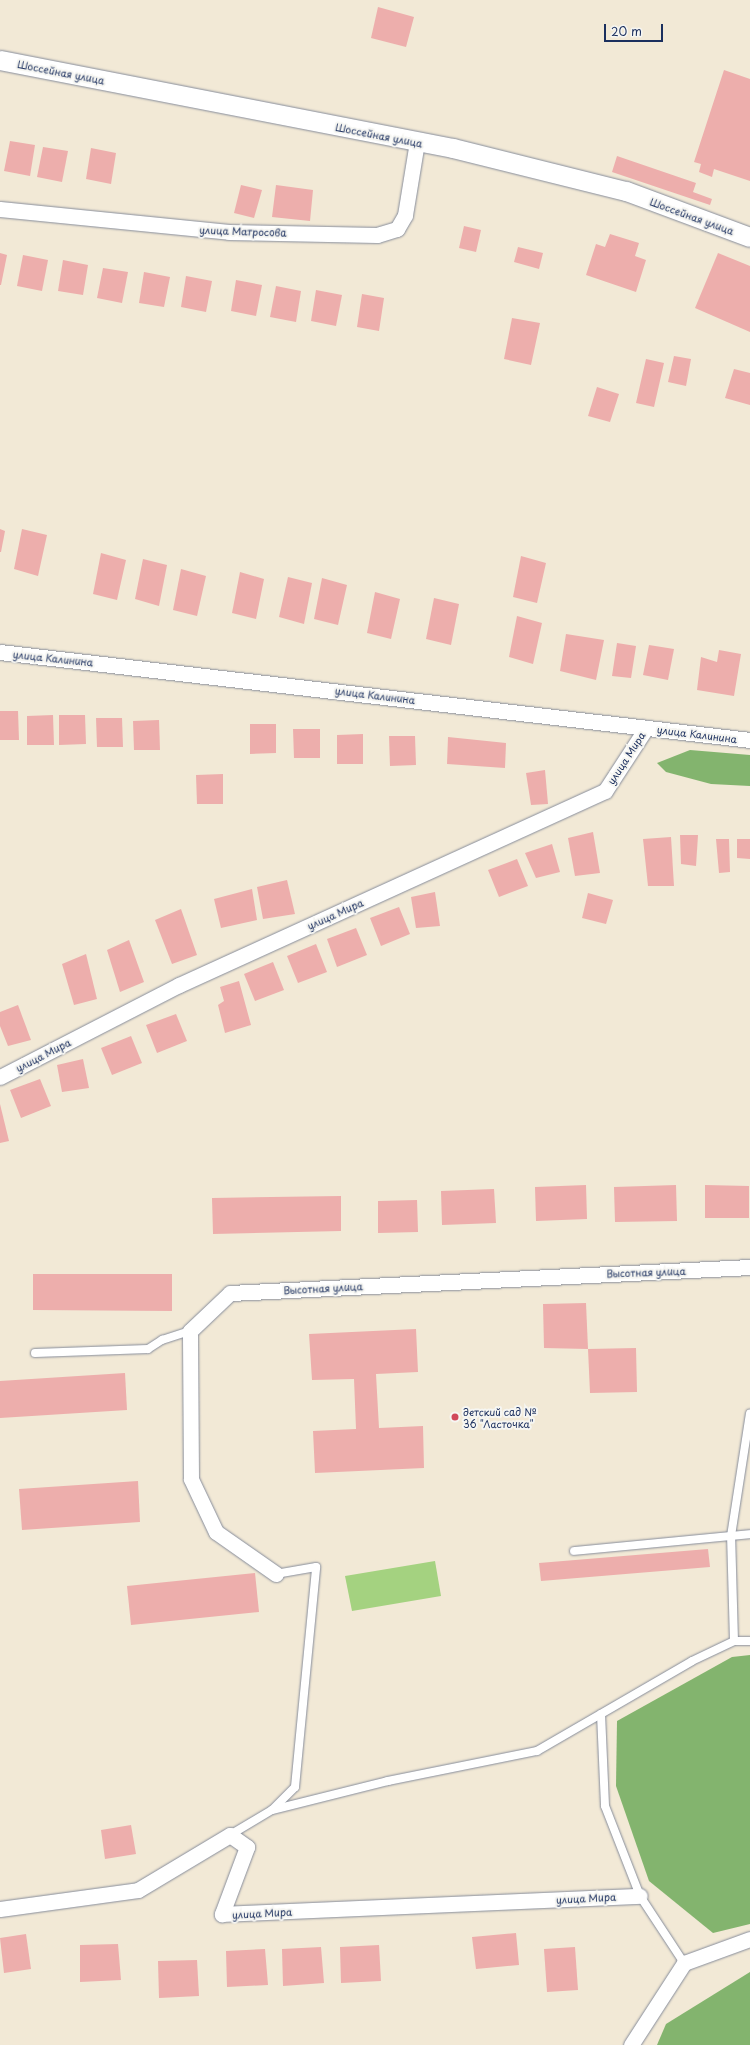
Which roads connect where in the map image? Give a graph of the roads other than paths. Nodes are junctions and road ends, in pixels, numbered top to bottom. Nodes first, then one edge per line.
1 (0, 60) edge
2 (417, 142) junction
3 (0, 209) edge
4 (750, 237) edge
5 (0, 652) edge
6 (646, 728) junction
7 (750, 740) edge
8 (0, 1077) edge
9 (750, 1267) edge
10 (190, 1331) junction
11 (35, 1353) dead end
12 (750, 1413) edge
13 (750, 1534) edge
14 (731, 1536) junction
15 (574, 1551) dead end
16 (276, 1574) joint
17 (734, 1641) junction
18 (750, 1641) edge
19 (601, 1714) junction
20 (272, 1810) junction
21 (230, 1835) junction
22 (640, 1896) junction
23 (0, 1909) edge
24 (750, 1938) edge
25 (684, 1963) junction
26 (631, 2045) edge

1 - 2 street, Шоссейная улица
2 - 3 street, улица Матросова
2 - 4 street, Шоссейная улица
5 - 6 street, улица Калинина
6 - 7 street, улица Калинина
6 - 8 street, улица Мира
9 - 10 street, Высотная улица
10 - 11 lane
10 - 16 street
12 - 14 lane
13 - 14 lane
14 - 15 lane
14 - 17 lane
16 - 20 lane
17 - 18 lane
17 - 19 lane
19 - 20 lane
19 - 22 lane
20 - 21 lane
21 - 22 street, улица Мира
21 - 23 street
22 - 25 lane
24 - 25 street
25 - 26 street

